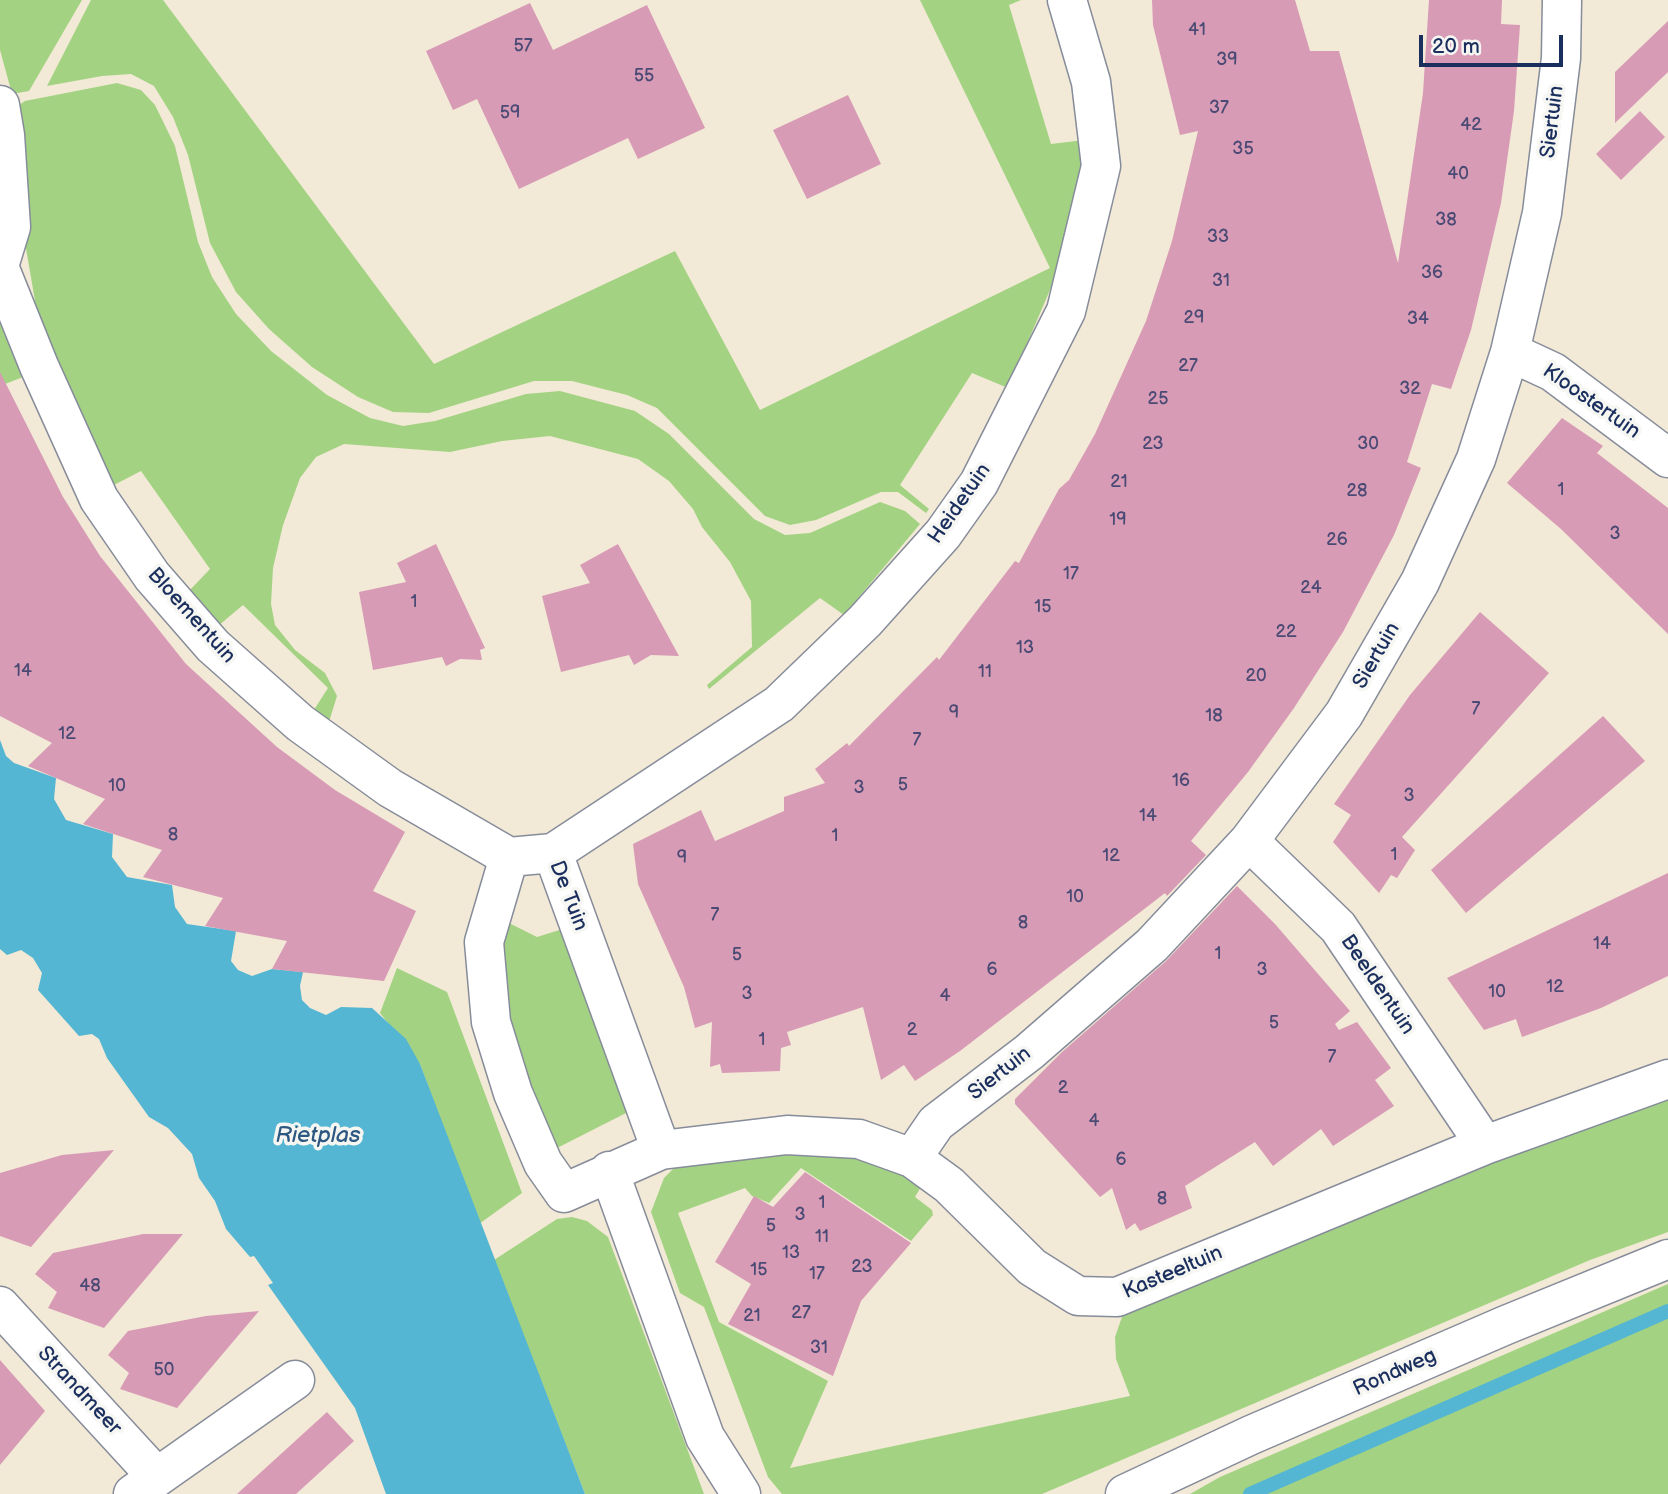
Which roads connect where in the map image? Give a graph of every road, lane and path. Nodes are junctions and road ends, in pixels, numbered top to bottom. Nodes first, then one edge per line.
1 (1067, 0) edge
2 (1562, 0) edge
3 (0, 105) edge
4 (0, 263) edge
5 (0, 269) edge
6 (1510, 352) junction
7 (1668, 458) edge
8 (1250, 841) junction
9 (553, 853) junction
10 (509, 857) junction
11 (1668, 1079) edge
12 (1485, 1145) junction
13 (661, 1150) junction
14 (912, 1158) junction
15 (609, 1171) junction
16 (1668, 1259) edge
17 (0, 1306) edge
18 (295, 1380) dead end
19 (145, 1485) edge
20 (741, 1494) edge
21 (1125, 1494) edge

1 - 9 street, Heidetuin
2 - 6 street, Siertuin
3 - 4 street
5 - 10 street, Bloementuin
6 - 7 street, Kloostertuin
6 - 8 street, Siertuin
8 - 12 street, Beeldentuin
8 - 14 street, Siertuin
9 - 10 street, De Tuin
9 - 13 street, De Tuin
10 - 15 street
11 - 12 street, Kasteeltuin
12 - 14 street, Kasteeltuin
13 - 14 street, Kasteeltuin
13 - 15 street
15 - 20 street
16 - 21 street, Rondweg
17 - 19 street, Strandmeer
18 - 19 street, Strandmeer

